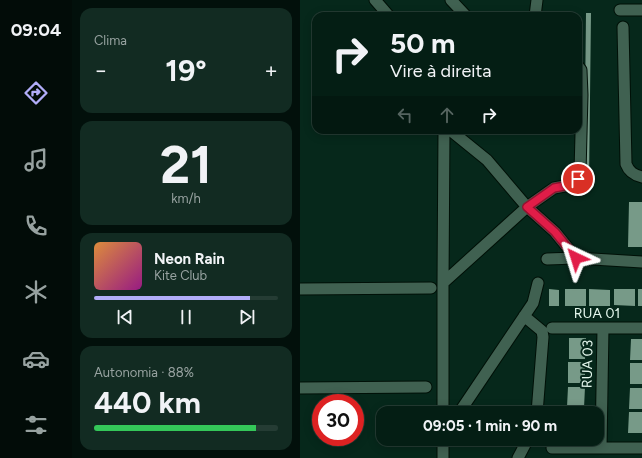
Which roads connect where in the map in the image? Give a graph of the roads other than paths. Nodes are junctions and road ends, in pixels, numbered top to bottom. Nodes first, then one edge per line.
1 (375, 0) edge
2 (451, 0) edge
3 (537, 0) edge
4 (639, 7) edge
5 (620, 10) dead end
6 (386, 12) edge
7 (462, 12) edge
8 (536, 12) edge
9 (623, 27) dead end
10 (444, 134) edge
11 (455, 134) edge
12 (580, 134) edge
13 (642, 177) edge
14 (527, 207) junction
15 (576, 258) junction
16 (547, 259) dead end
17 (642, 262) edge
18 (442, 283) junction
19 (538, 283) dead end
20 (431, 288) dead end
21 (300, 289) edge
22 (524, 316) junction
23 (552, 328) dead end
24 (602, 328) junction
25 (642, 328) edge
26 (426, 387) dead end
27 (300, 388) edge
28 (443, 406) edge
29 (464, 406) edge
30 (538, 406) edge
31 (443, 446) edge
32 (524, 446) edge
33 (552, 448) dead end
34 (601, 448) junction
35 (642, 448) edge
36 (443, 458) edge
37 (518, 458) edge

1 - 6 street
2 - 7 street
3 - 8 street
4 - 5 street
9 - 13 street
10 - 18 street
11 - 14 street
12 - 14 street
14 - 15 street
14 - 18 street
15 - 16 street
15 - 17 street
18 - 28 street
19 - 22 street
20 - 21 street
22 - 29 street
22 - 30 street
23 - 24 street, RUA 01
24 - 25 street, RUA 01
24 - 34 street, RUA 03
26 - 27 street
31 - 36 street
32 - 37 street
33 - 34 street
34 - 35 street

